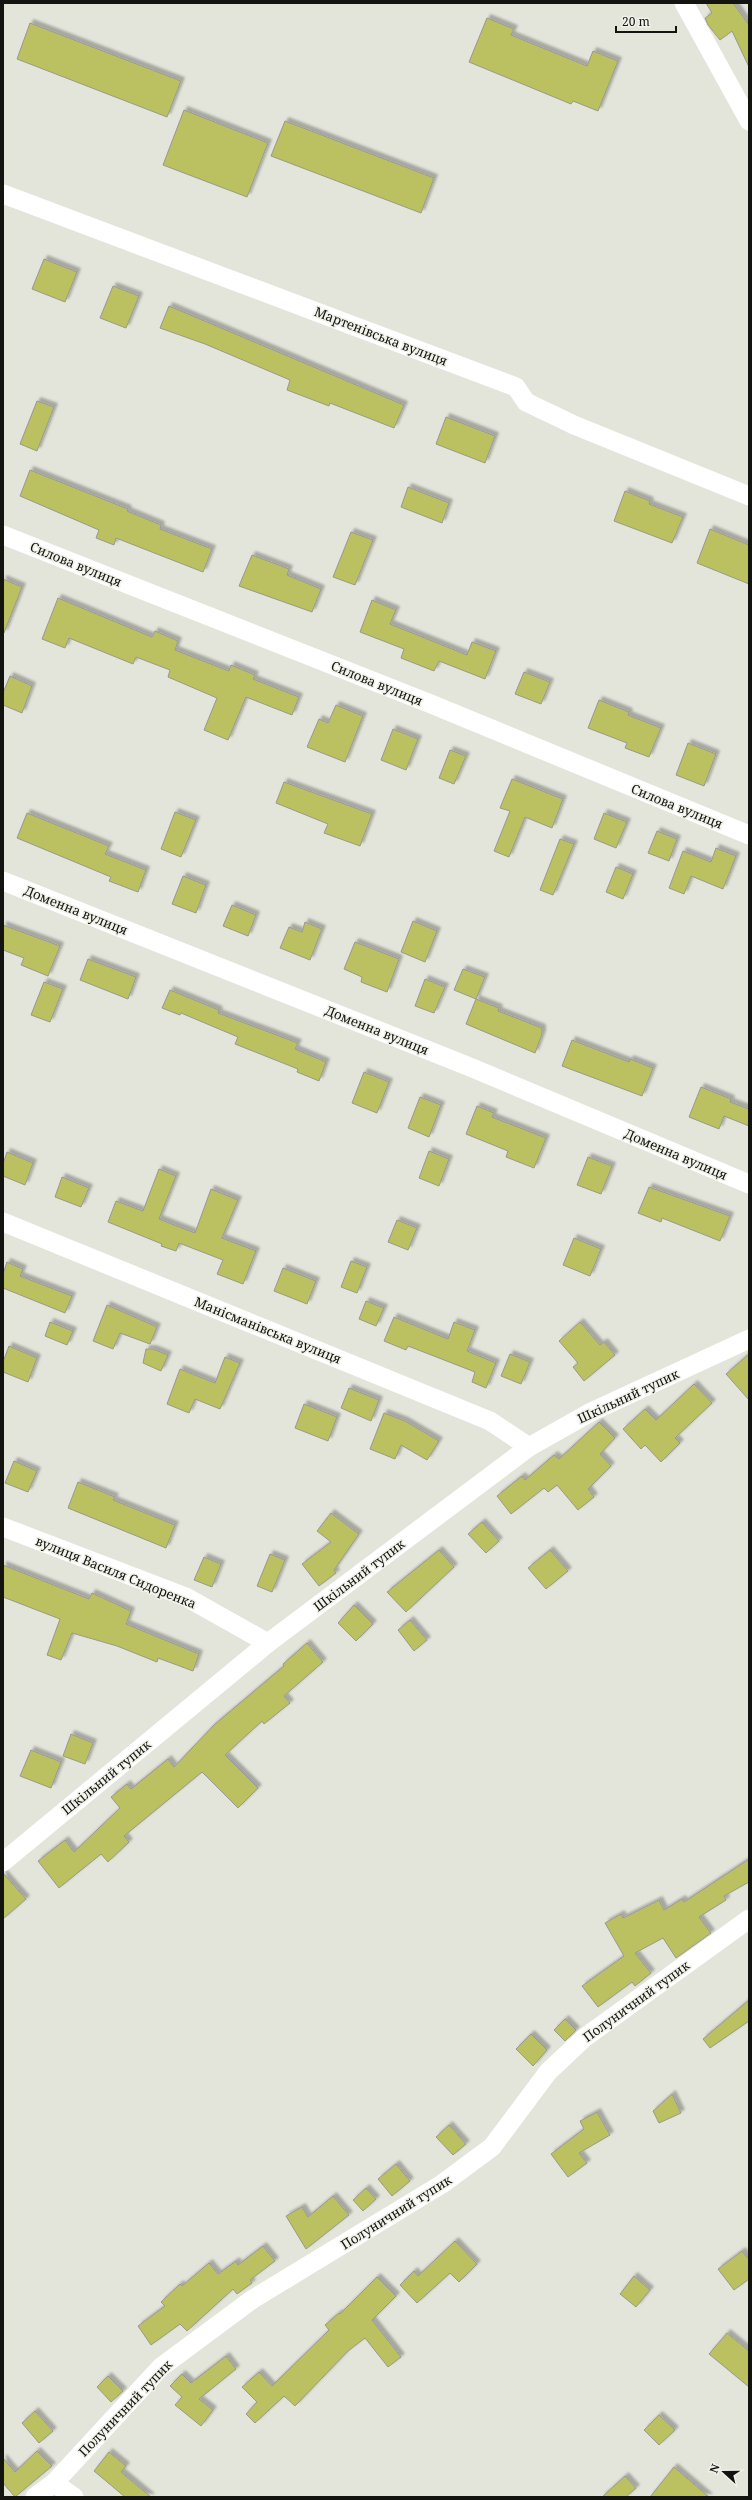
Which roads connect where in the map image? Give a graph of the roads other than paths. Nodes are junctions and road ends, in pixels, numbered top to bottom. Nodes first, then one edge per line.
1 (684, 3) edge
2 (749, 122) edge
3 (3, 194) edge
4 (749, 496) edge
5 (3, 535) edge
6 (749, 835) edge
7 (3, 881) edge
8 (749, 1184) edge
9 (3, 1222) edge
10 (749, 1339) edge
11 (529, 1447) junction
12 (3, 1527) edge
13 (268, 1643) junction
14 (6, 1855) edge
15 (749, 1919) edge
16 (54, 2483) junction
17 (35, 2497) edge
18 (74, 2497) edge

1 - 2 street
3 - 4 street, Мартенівська вулиця
5 - 6 street, Силова вулиця
7 - 8 street, Доменна вулиця
9 - 11 street, Манісманівська вулиця
10 - 11 street, Шкільний тупик
11 - 13 street, Шкільний тупик
12 - 13 street, вулиця Василя Сидоренка
13 - 14 street, Шкільний тупик
15 - 16 street, Полуничний тупик
16 - 17 street, Полуничний тупик
16 - 18 street

